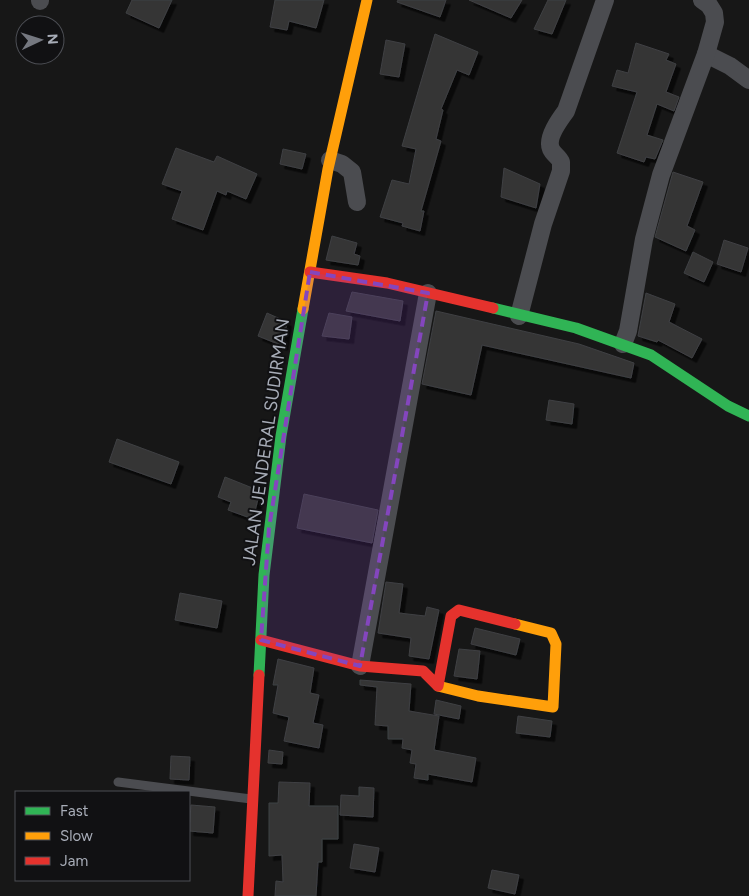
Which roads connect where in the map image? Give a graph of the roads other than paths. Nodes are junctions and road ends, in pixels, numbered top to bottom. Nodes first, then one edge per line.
1 (367, 0) edge
2 (605, 0) edge
3 (702, 0) edge
4 (706, 54) junction
5 (749, 80) edge
6 (330, 160) junction
7 (357, 202) dead end
8 (310, 272) junction
9 (428, 293) junction
10 (519, 316) junction
11 (625, 338) junction
12 (749, 416) edge
13 (261, 640) junction
14 (360, 666) junction
15 (438, 686) junction
16 (118, 782) dead end
17 (254, 799) junction
18 (248, 896) edge

1 - 6 street, JALAN JENDERAL SUDIRMAN
2 - 10 street
3 - 4 street
4 - 5 street
4 - 11 street
6 - 7 street
6 - 8 street, JALAN JENDERAL SUDIRMAN
8 - 9 street
8 - 13 street, JALAN JENDERAL SUDIRMAN
9 - 10 street
9 - 14 street
10 - 11 street
11 - 12 street
13 - 14 street
13 - 17 street, JALAN JENDERAL SUDIRMAN
14 - 15 street
15 - 15 street
16 - 17 lane
17 - 18 street, JALAN JENDERAL SUDIRMAN

